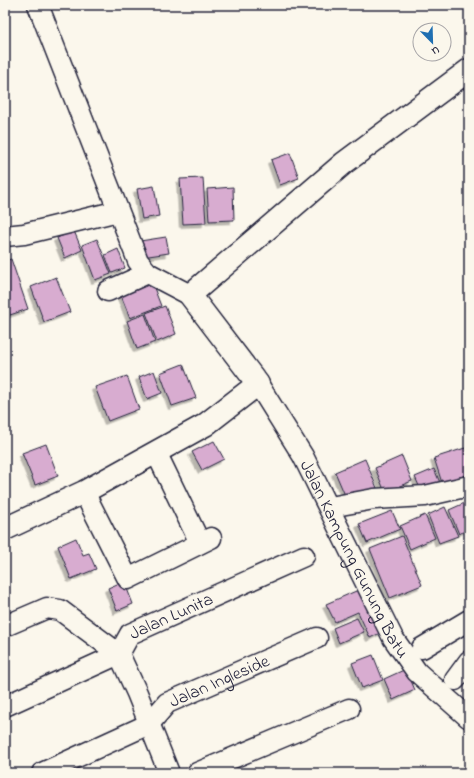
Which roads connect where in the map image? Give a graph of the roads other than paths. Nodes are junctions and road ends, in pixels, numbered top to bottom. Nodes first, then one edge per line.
1 (38, 5) edge
2 (469, 70) edge
3 (118, 211) junction
4 (5, 236) edge
5 (148, 273) junction
6 (108, 291) dead end
7 (190, 294) junction
8 (258, 384) junction
9 (156, 452) junction
10 (469, 486) edge
11 (84, 492) junction
12 (330, 507) junction
13 (5, 529) edge
14 (304, 556) dead end
15 (469, 620) edge
16 (5, 626) edge
17 (317, 638) dead end
18 (422, 648) dead end
19 (119, 654) junction
20 (469, 661) edge
21 (456, 680) dead end
22 (5, 706) edge
23 (349, 709) dead end
24 (469, 718) edge
25 (149, 724) junction
26 (42, 773) edge
27 (169, 773) edge
28 (197, 773) edge

1 - 3 street
2 - 7 street
3 - 4 street
3 - 5 street
5 - 6 street
5 - 7 street
7 - 8 street
8 - 9 street
8 - 12 street, Jalan Kampung Gunung Batu
9 - 11 street
9 - 11 street
10 - 12 street
11 - 13 street
12 - 24 street, Jalan Kampung Gunung Batu
14 - 19 street, Jalan Lunita
15 - 18 street
16 - 19 street
17 - 25 street, Jalan Ingleside
19 - 22 street, Jalan Lunita
19 - 25 street
20 - 21 street
23 - 28 street
25 - 26 street, Jalan Ingleside
25 - 27 street

